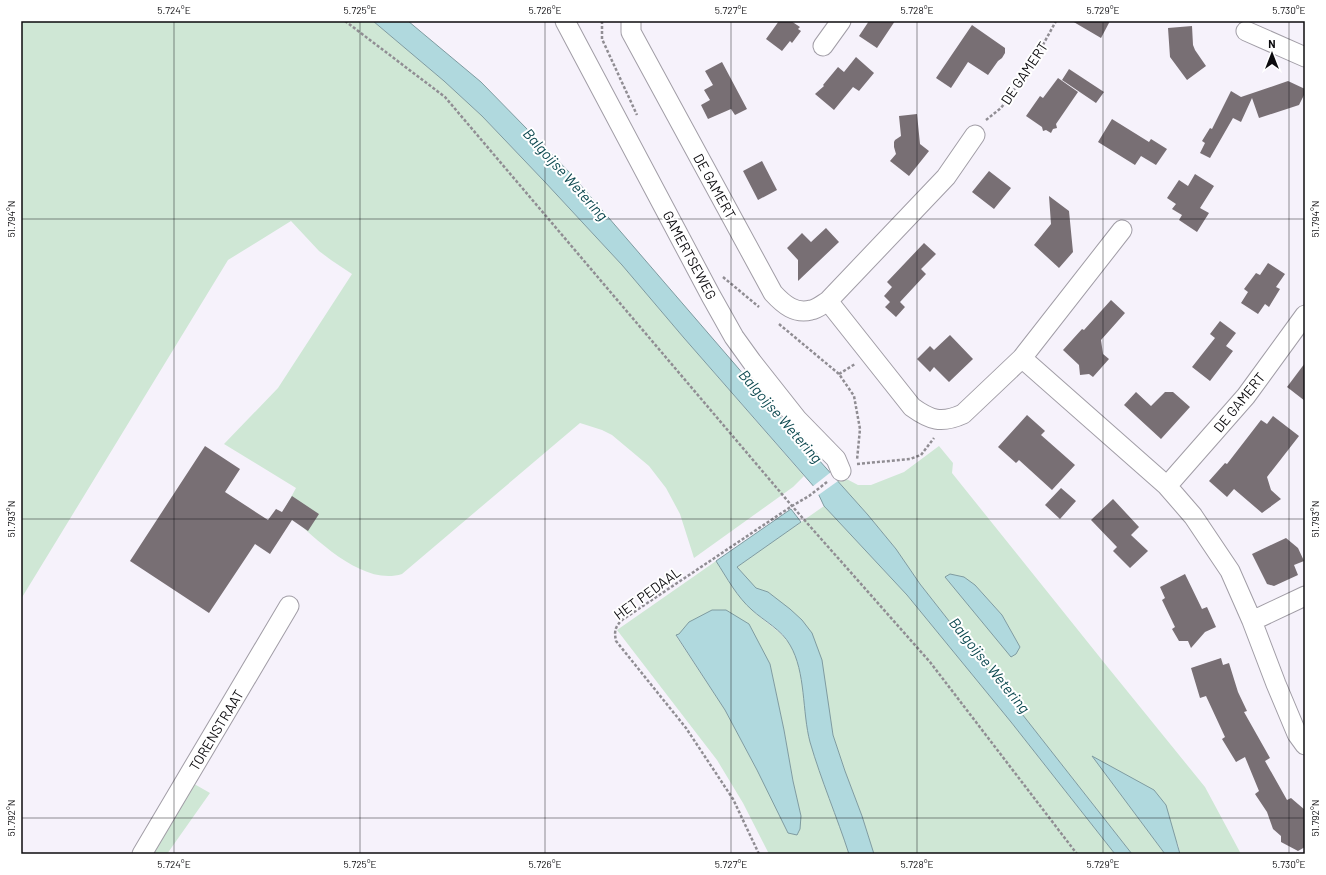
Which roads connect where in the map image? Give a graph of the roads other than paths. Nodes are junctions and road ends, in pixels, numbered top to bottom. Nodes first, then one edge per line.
1 (566, 21) edge
2 (631, 21) edge
3 (841, 21) edge
4 (1246, 32) dead end
5 (824, 46) dead end
6 (1305, 56) edge
7 (975, 135) road end
8 (1122, 230) dead end
9 (828, 302) junction
10 (1305, 315) edge
11 (1022, 358) junction
12 (842, 472) road end
13 (1167, 486) junction
14 (1305, 596) edge
15 (289, 606) dead end
16 (1252, 621) junction
17 (1305, 745) edge
18 (142, 854) edge

1 - 12 street, GAMERTSEWEG
2 - 9 street, DE GAMERT
3 - 5 street
4 - 6 street
7 - 9 street, DE GAMERT
8 - 11 street
9 - 11 street
10 - 13 street, DE GAMERT
11 - 13 street
13 - 16 street
14 - 16 street
15 - 18 street, TORENSTRAAT
16 - 17 street

